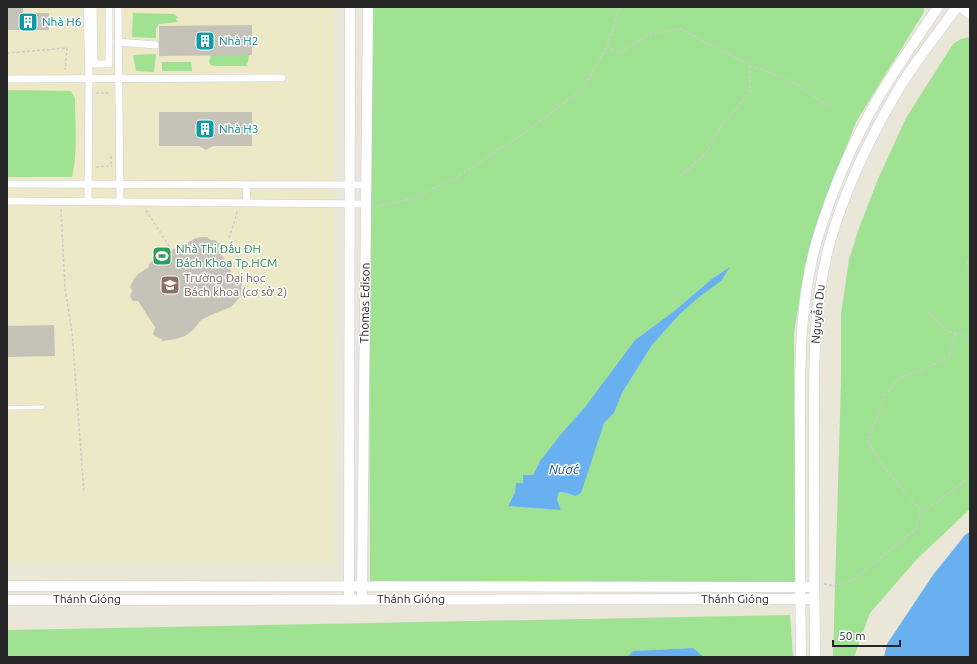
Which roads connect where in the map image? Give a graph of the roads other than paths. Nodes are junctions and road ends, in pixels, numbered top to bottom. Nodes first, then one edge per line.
1 (87, 7) edge
2 (93, 7) edge
3 (110, 7) edge
4 (118, 7) edge
5 (350, 7) edge
6 (368, 7) edge
7 (938, 7) edge
8 (957, 7) edge
9 (960, 7) edge
10 (970, 14) edge
11 (118, 42) junction
12 (155, 44) dead end
13 (282, 78) dead end
14 (7, 79) edge
15 (88, 79) junction
16 (119, 79) junction
17 (7, 184) edge
18 (88, 185) junction
19 (120, 185) junction
20 (246, 185) junction
21 (366, 185) junction
22 (350, 186) junction
23 (7, 201) edge
24 (88, 201) junction
25 (120, 202) junction
26 (247, 203) junction
27 (350, 204) junction
28 (366, 206) junction
29 (814, 403) junction
30 (800, 404) junction
31 (43, 407) dead end
32 (7, 408) edge
33 (814, 584) junction
34 (7, 586) edge
35 (121, 586) junction
36 (349, 586) junction
37 (362, 586) junction
38 (602, 587) junction
39 (800, 587) junction
40 (120, 599) junction
41 (349, 599) junction
42 (362, 599) junction
43 (602, 599) junction
44 (800, 599) junction
45 (814, 599) junction
46 (7, 600) edge
47 (801, 657) edge
48 (815, 657) edge

1 - 15 street
2 - 3 street
4 - 11 street
5 - 22 street, Thomas Edison
6 - 21 street, Thomas Edison
7 - 30 street, Nguyễn Du
8 - 29 street, Nguyễn Du
9 - 10 street
11 - 12 street
11 - 16 street
13 - 16 street
14 - 15 street
15 - 16 street
15 - 18 street
16 - 19 street
17 - 18 street
18 - 19 street
18 - 24 street
19 - 20 street
19 - 25 street
20 - 22 street
20 - 26 street
21 - 22 street
21 - 28 street, Thomas Edison
22 - 27 street, Thomas Edison
23 - 24 street
24 - 25 street
25 - 26 street
26 - 27 street
27 - 28 street
27 - 36 street, Thomas Edison
28 - 37 street, Thomas Edison
29 - 30 street
29 - 33 street, Nguyễn Du
30 - 39 street, Nguyễn Du
31 - 32 lane
33 - 39 street, Thánh Gióng
33 - 45 street, Nguyễn Du
34 - 35 street, Thánh Gióng
35 - 36 street, Thánh Gióng
35 - 40 street
36 - 37 street, Thánh Gióng
36 - 41 street, Thomas Edison
37 - 38 street, Thánh Gióng
37 - 42 street, Thomas Edison
38 - 39 street, Thánh Gióng
38 - 43 street
39 - 44 street, Nguyễn Du
40 - 41 street, Thánh Gióng
40 - 46 street, Thánh Gióng
41 - 42 street, Thánh Gióng
42 - 43 street, Thánh Gióng
43 - 44 street, Thánh Gióng
44 - 45 street, Thánh Gióng
44 - 47 street, Nguyễn Du
45 - 48 street, Nguyễn Du

